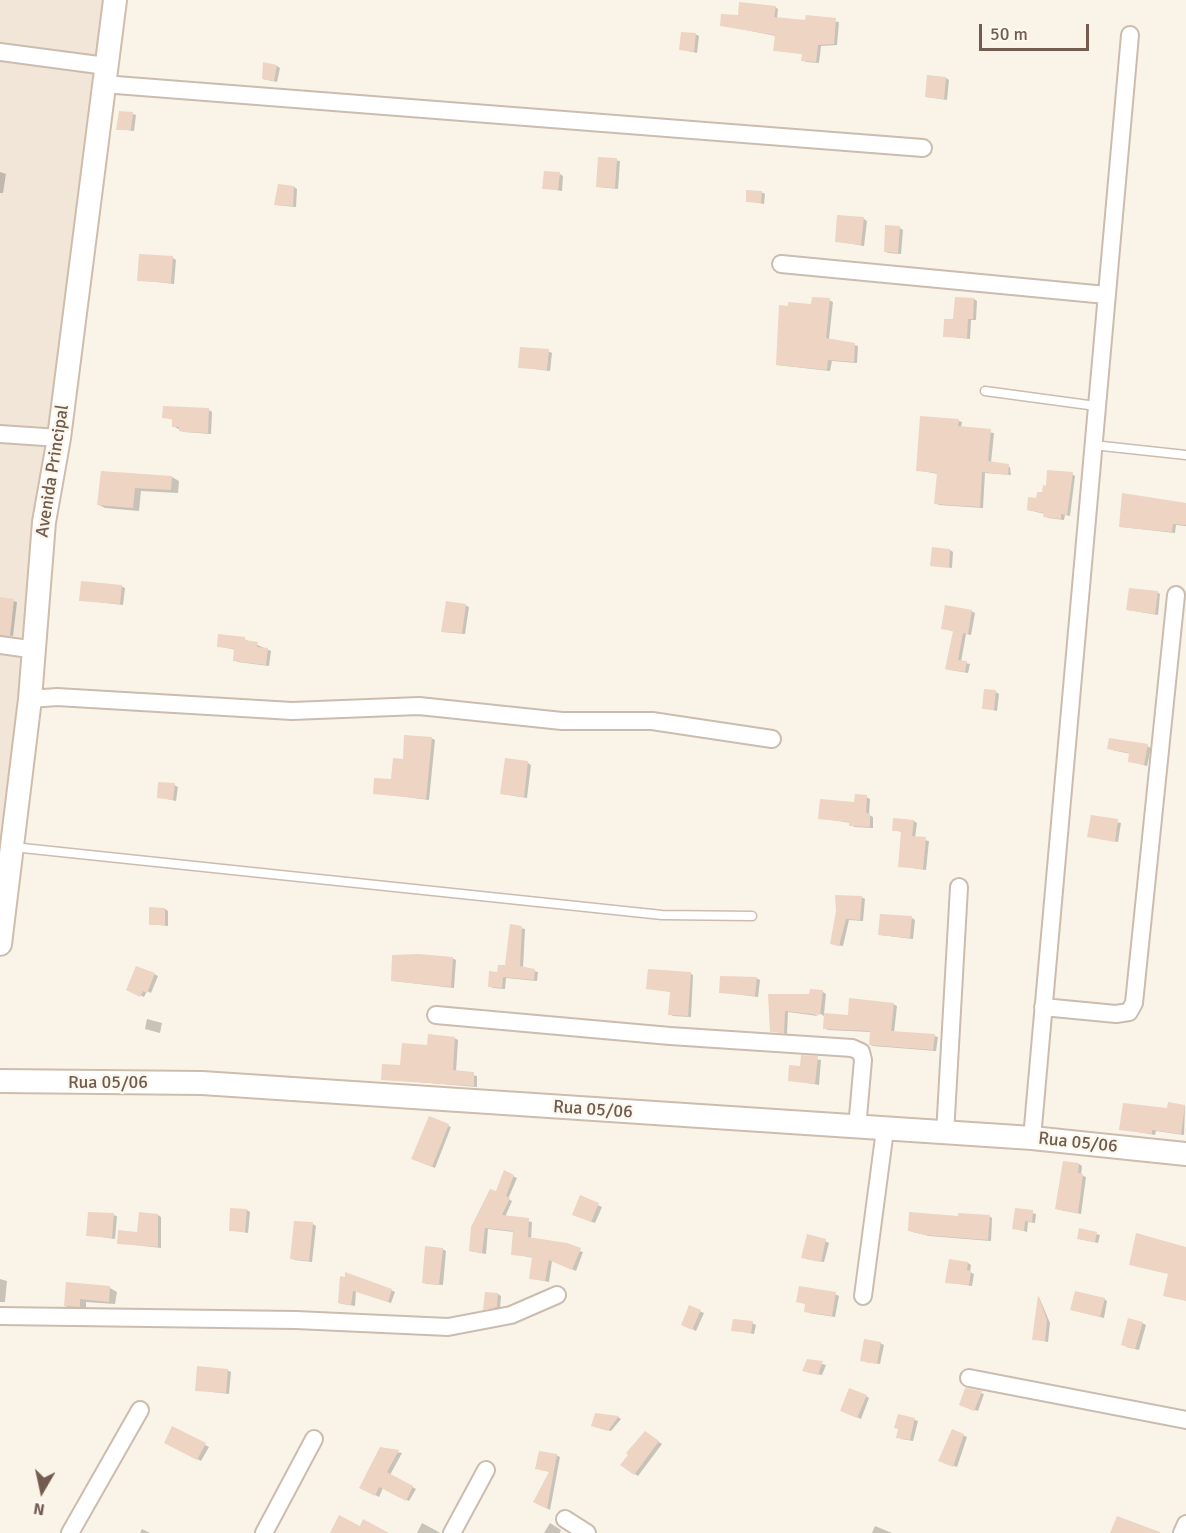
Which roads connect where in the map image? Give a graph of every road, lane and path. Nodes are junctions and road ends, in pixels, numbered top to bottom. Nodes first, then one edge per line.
1 (115, 0) edge
2 (1130, 35) dead end
3 (0, 52) edge
4 (105, 75) junction
5 (923, 148) dead end
6 (781, 264) dead end
7 (1106, 295) junction
8 (985, 391) dead end
9 (1096, 406) junction
10 (0, 434) edge
11 (59, 438) junction
12 (1093, 445) junction
13 (1186, 454) edge
14 (1176, 595) dead end
15 (0, 645) edge
16 (35, 650) junction
17 (30, 699) junction
18 (772, 739) dead end
19 (13, 847) junction
20 (959, 887) dead end
21 (2, 915) edge
22 (752, 916) dead end
23 (0, 944) edge
24 (1043, 1007) junction
25 (436, 1015) dead end
26 (0, 1082) edge
27 (857, 1128) junction
28 (885, 1130) junction
29 (945, 1134) junction
30 (1032, 1138) junction
31 (1186, 1154) edge
32 (557, 1295) dead end
33 (863, 1296) dead end
34 (0, 1316) edge
35 (969, 1378) dead end
36 (140, 1410) dead end
37 (1186, 1420) edge
38 (314, 1438) dead end
39 (486, 1470) dead end
40 (565, 1519) dead end
41 (1186, 1524) edge
42 (70, 1533) edge
43 (264, 1533) edge
44 (452, 1533) edge
45 (587, 1533) edge
46 (1182, 1533) edge

1 - 4 street, Avenida Principal
2 - 7 street
3 - 4 street
4 - 5 street
4 - 11 street, Avenida Principal
6 - 7 street
7 - 9 street
8 - 9 lane
9 - 12 street
10 - 11 street
11 - 16 street, Avenida Principal
12 - 13 lane
12 - 24 street
14 - 24 street
15 - 16 street
16 - 17 street, Avenida Principal
17 - 18 street
17 - 19 street, Avenida Principal
19 - 21 street, Avenida Principal
19 - 22 lane
20 - 29 street
21 - 23 street, Avenida Principal
24 - 30 street
25 - 27 street
26 - 27 street, Rua 05/06
27 - 28 street, Rua 05/06
28 - 29 street, Rua 05/06
28 - 33 street
29 - 30 street, Rua 05/06
30 - 31 street, Rua 05/06
32 - 34 street
35 - 37 street
36 - 42 street
38 - 43 street
39 - 44 street
40 - 45 street
41 - 46 street

